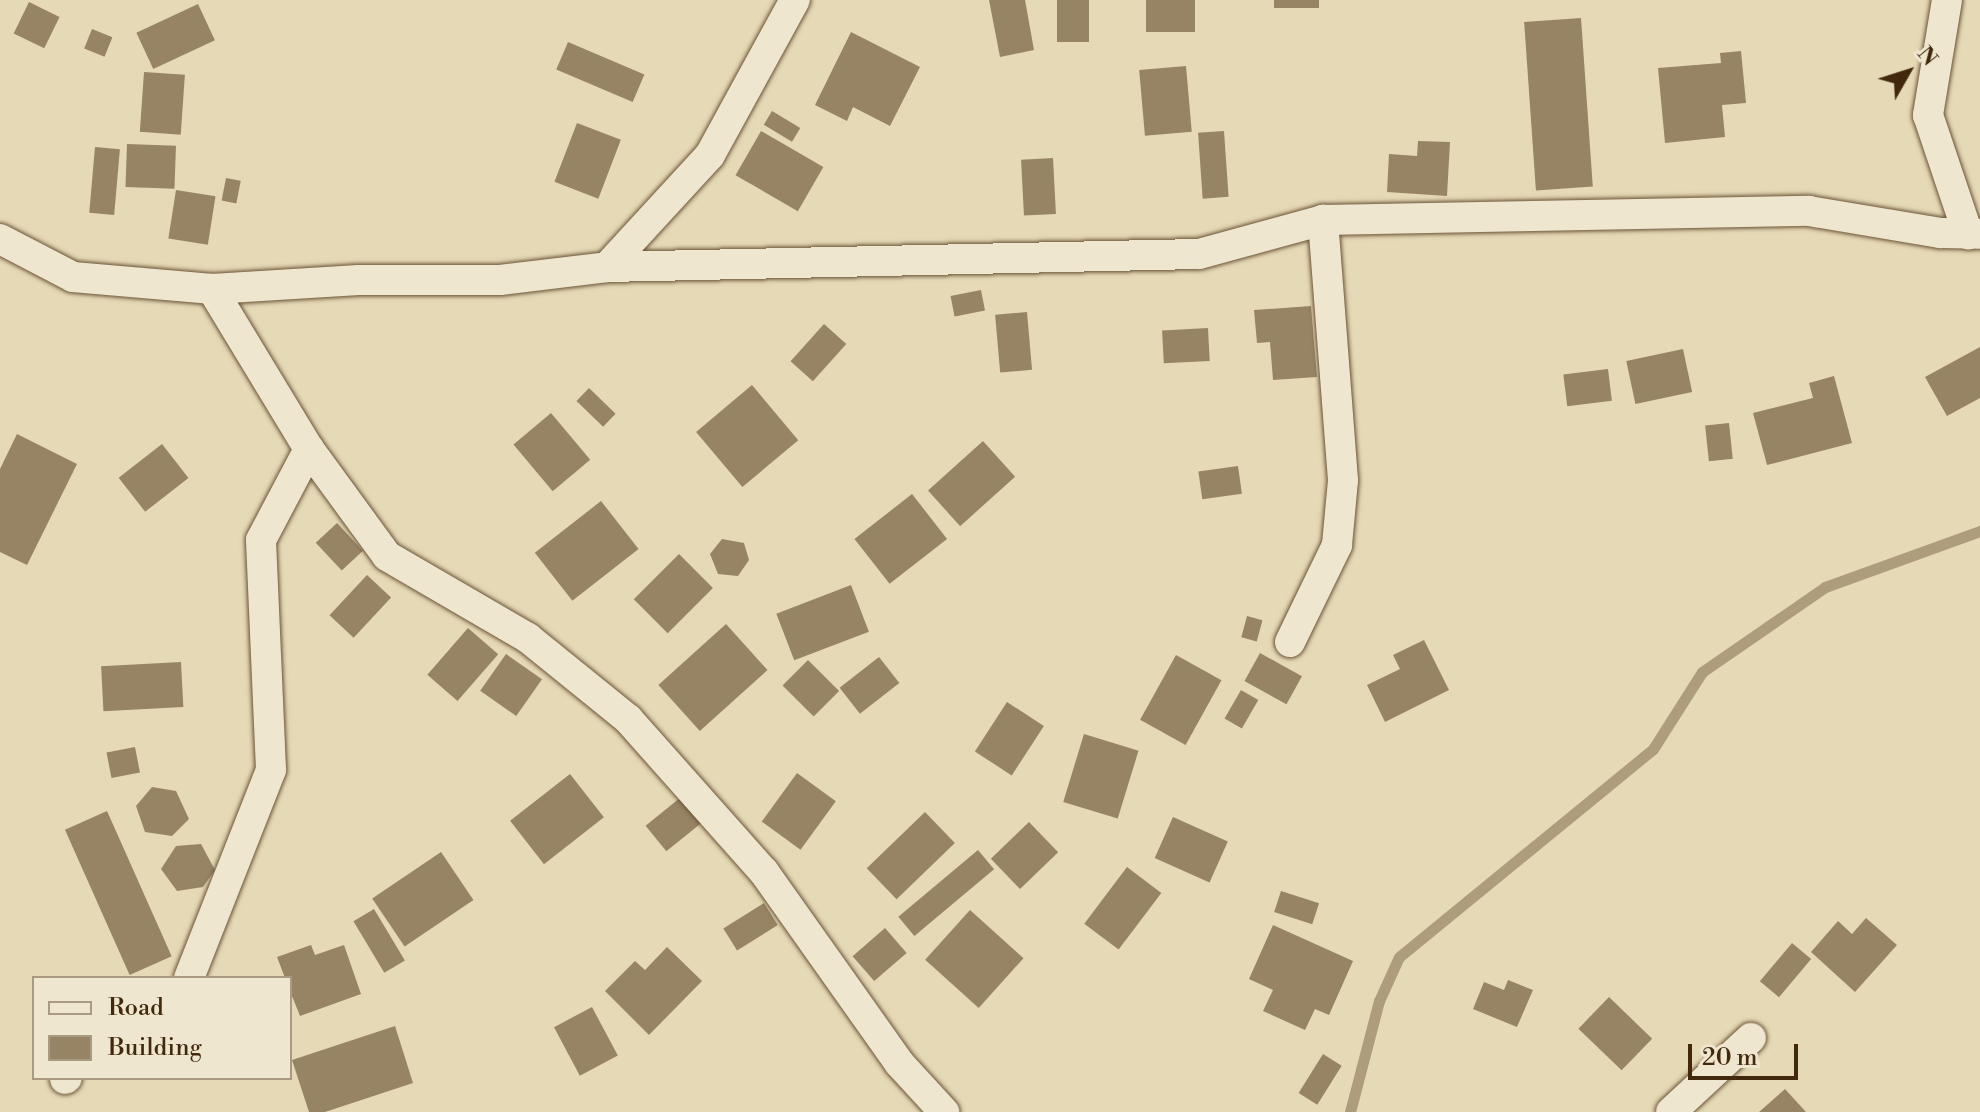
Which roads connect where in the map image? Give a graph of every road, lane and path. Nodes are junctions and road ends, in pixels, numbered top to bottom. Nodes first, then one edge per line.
1 (795, 0) edge
2 (1947, 0) edge
3 (1323, 220) junction
4 (1974, 234) edge
5 (0, 239) edge
6 (607, 267) junction
7 (212, 289) junction
8 (309, 449) junction
9 (1290, 642) dead end
10 (190, 976) edge
11 (1751, 1038) dead end
12 (944, 1112) edge
13 (1671, 1112) edge

1 - 6 street
2 - 4 street
3 - 4 street
3 - 6 street
3 - 9 street
5 - 7 street
6 - 7 street
7 - 8 street
8 - 10 street
8 - 12 street
11 - 13 street

